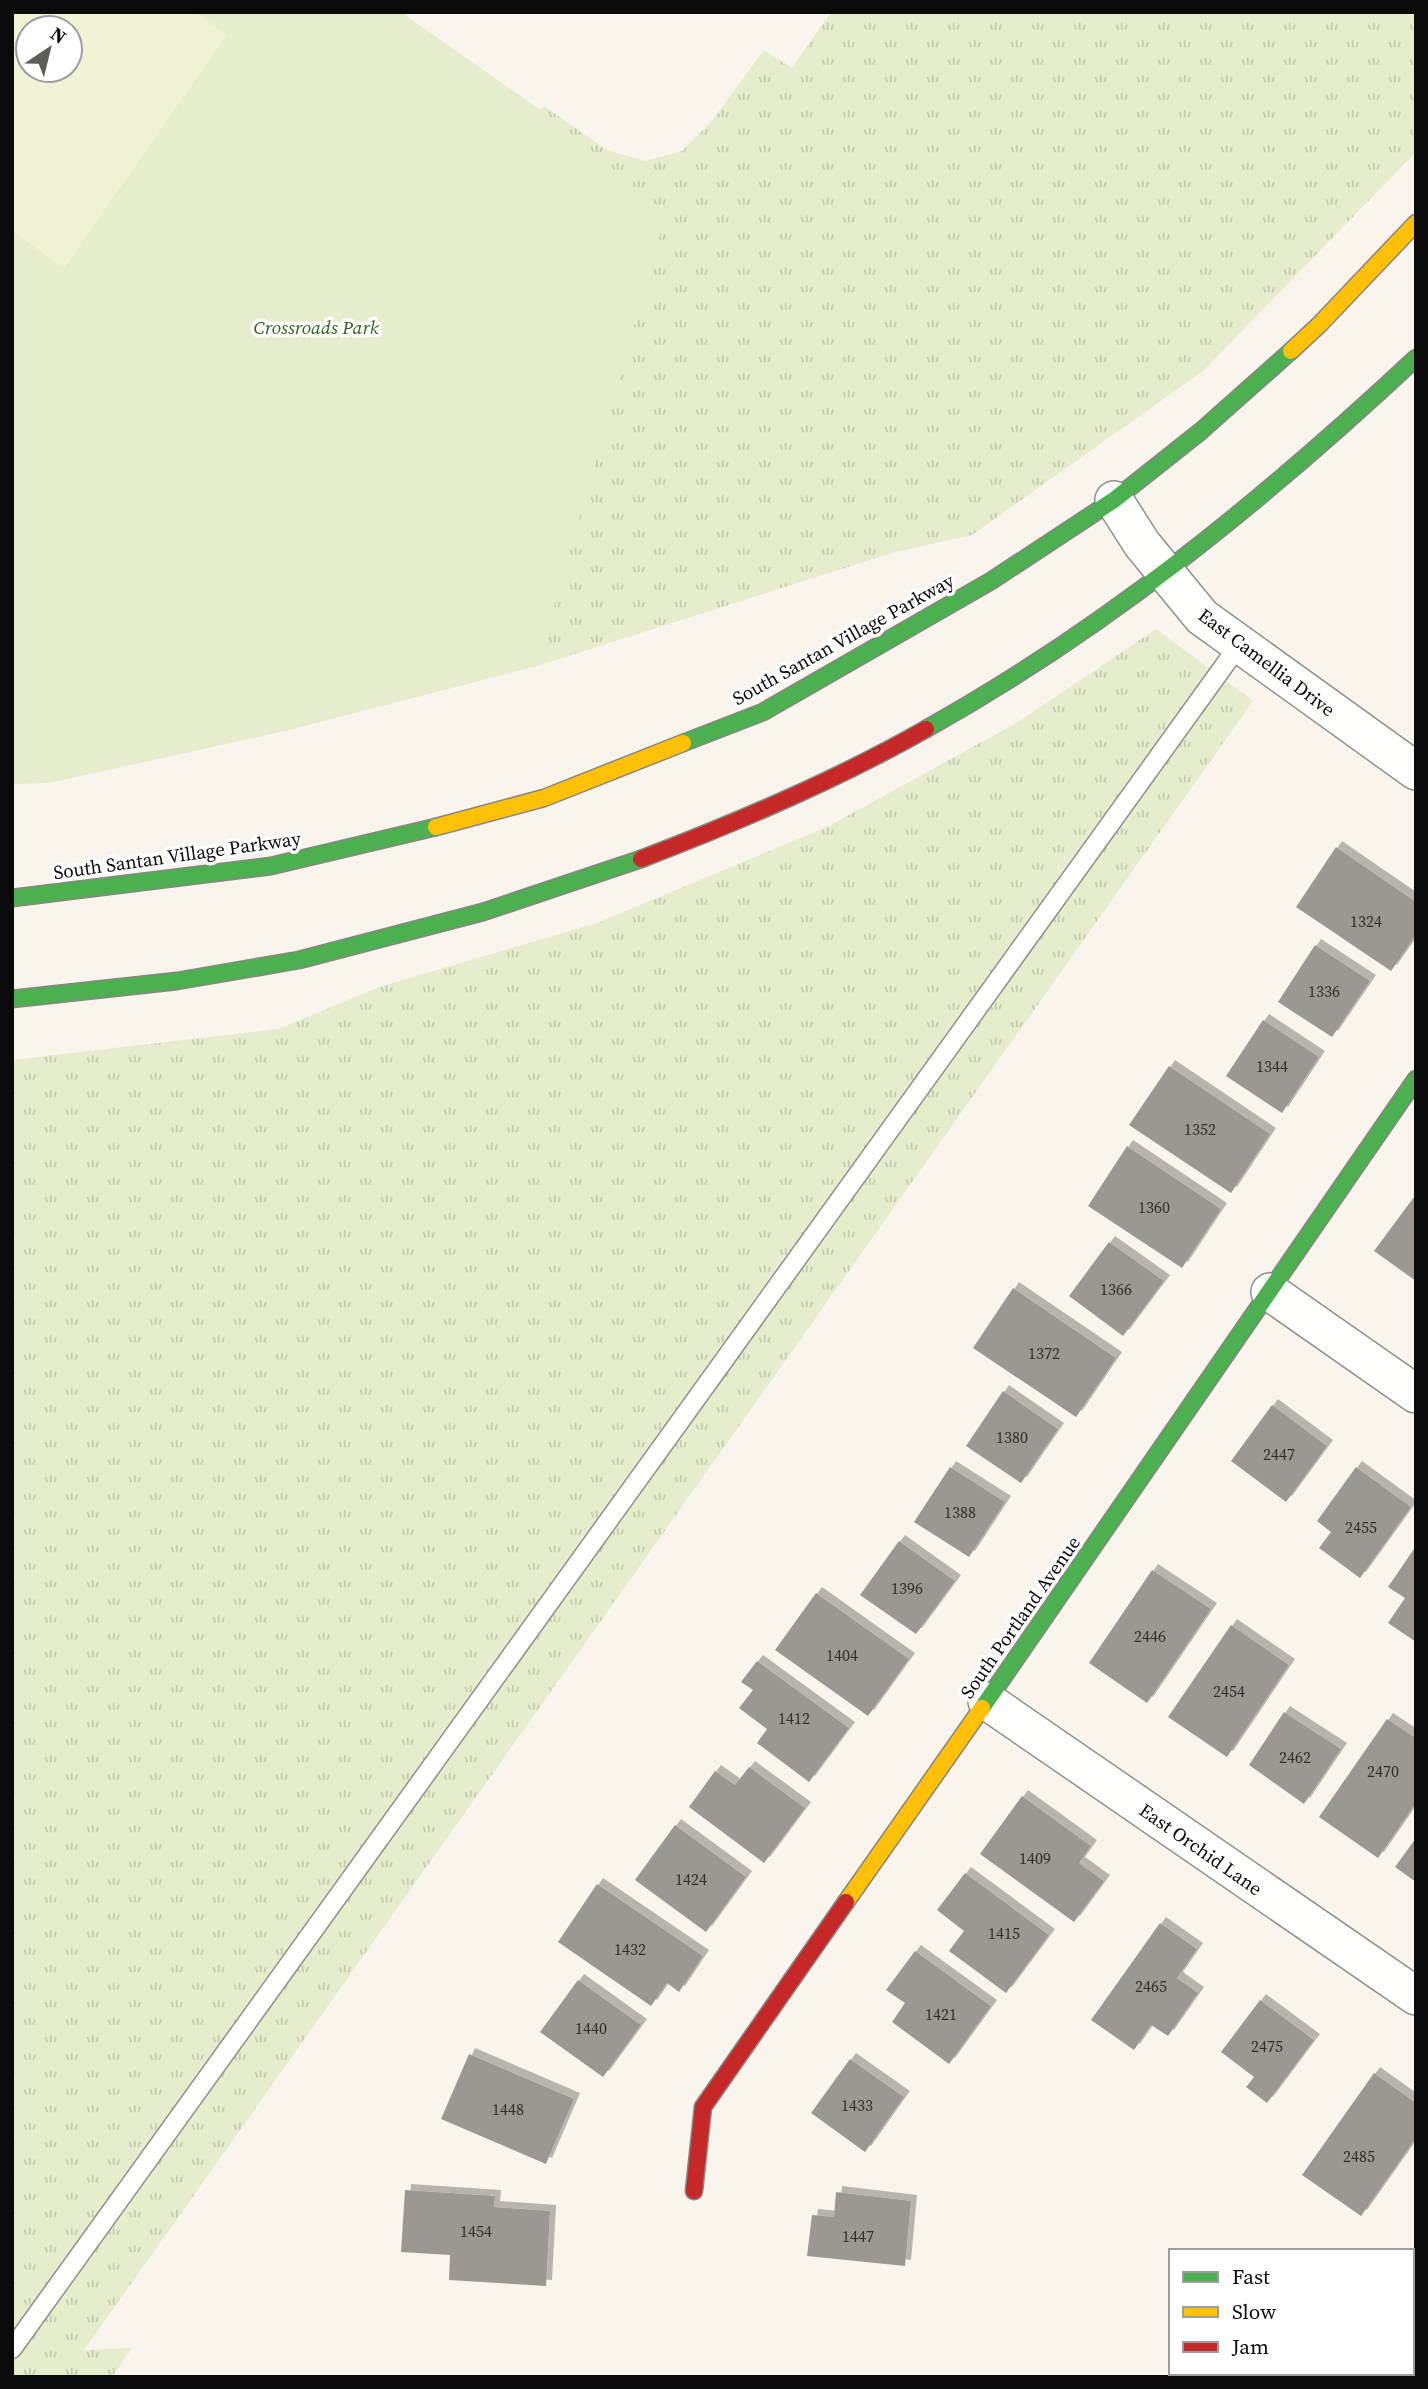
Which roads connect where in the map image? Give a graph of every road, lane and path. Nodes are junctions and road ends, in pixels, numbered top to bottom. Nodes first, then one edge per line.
1 (1416, 223) edge
2 (1416, 358) edge
3 (1114, 500) junction
4 (1166, 573) junction
5 (1239, 645) junction
6 (1416, 771) edge
7 (12, 898) edge
8 (12, 999) edge
9 (1416, 1079) edge
10 (1270, 1292) junction
11 (1416, 1394) edge
12 (987, 1701) junction
13 (1416, 1996) edge
14 (694, 2191) dead end
15 (12, 2349) edge

1 - 3 main road, South Santan Village Parkway
2 - 4 main road
3 - 4 street, East Camellia Drive
3 - 7 main road, South Santan Village Parkway
4 - 5 street, East Camellia Drive
4 - 8 main road
5 - 6 street, East Camellia Drive
5 - 15 lane
9 - 10 main road, South Portland Avenue
10 - 11 street
10 - 12 main road, South Portland Avenue
12 - 13 street, East Orchid Lane
12 - 14 main road, South Portland Avenue

